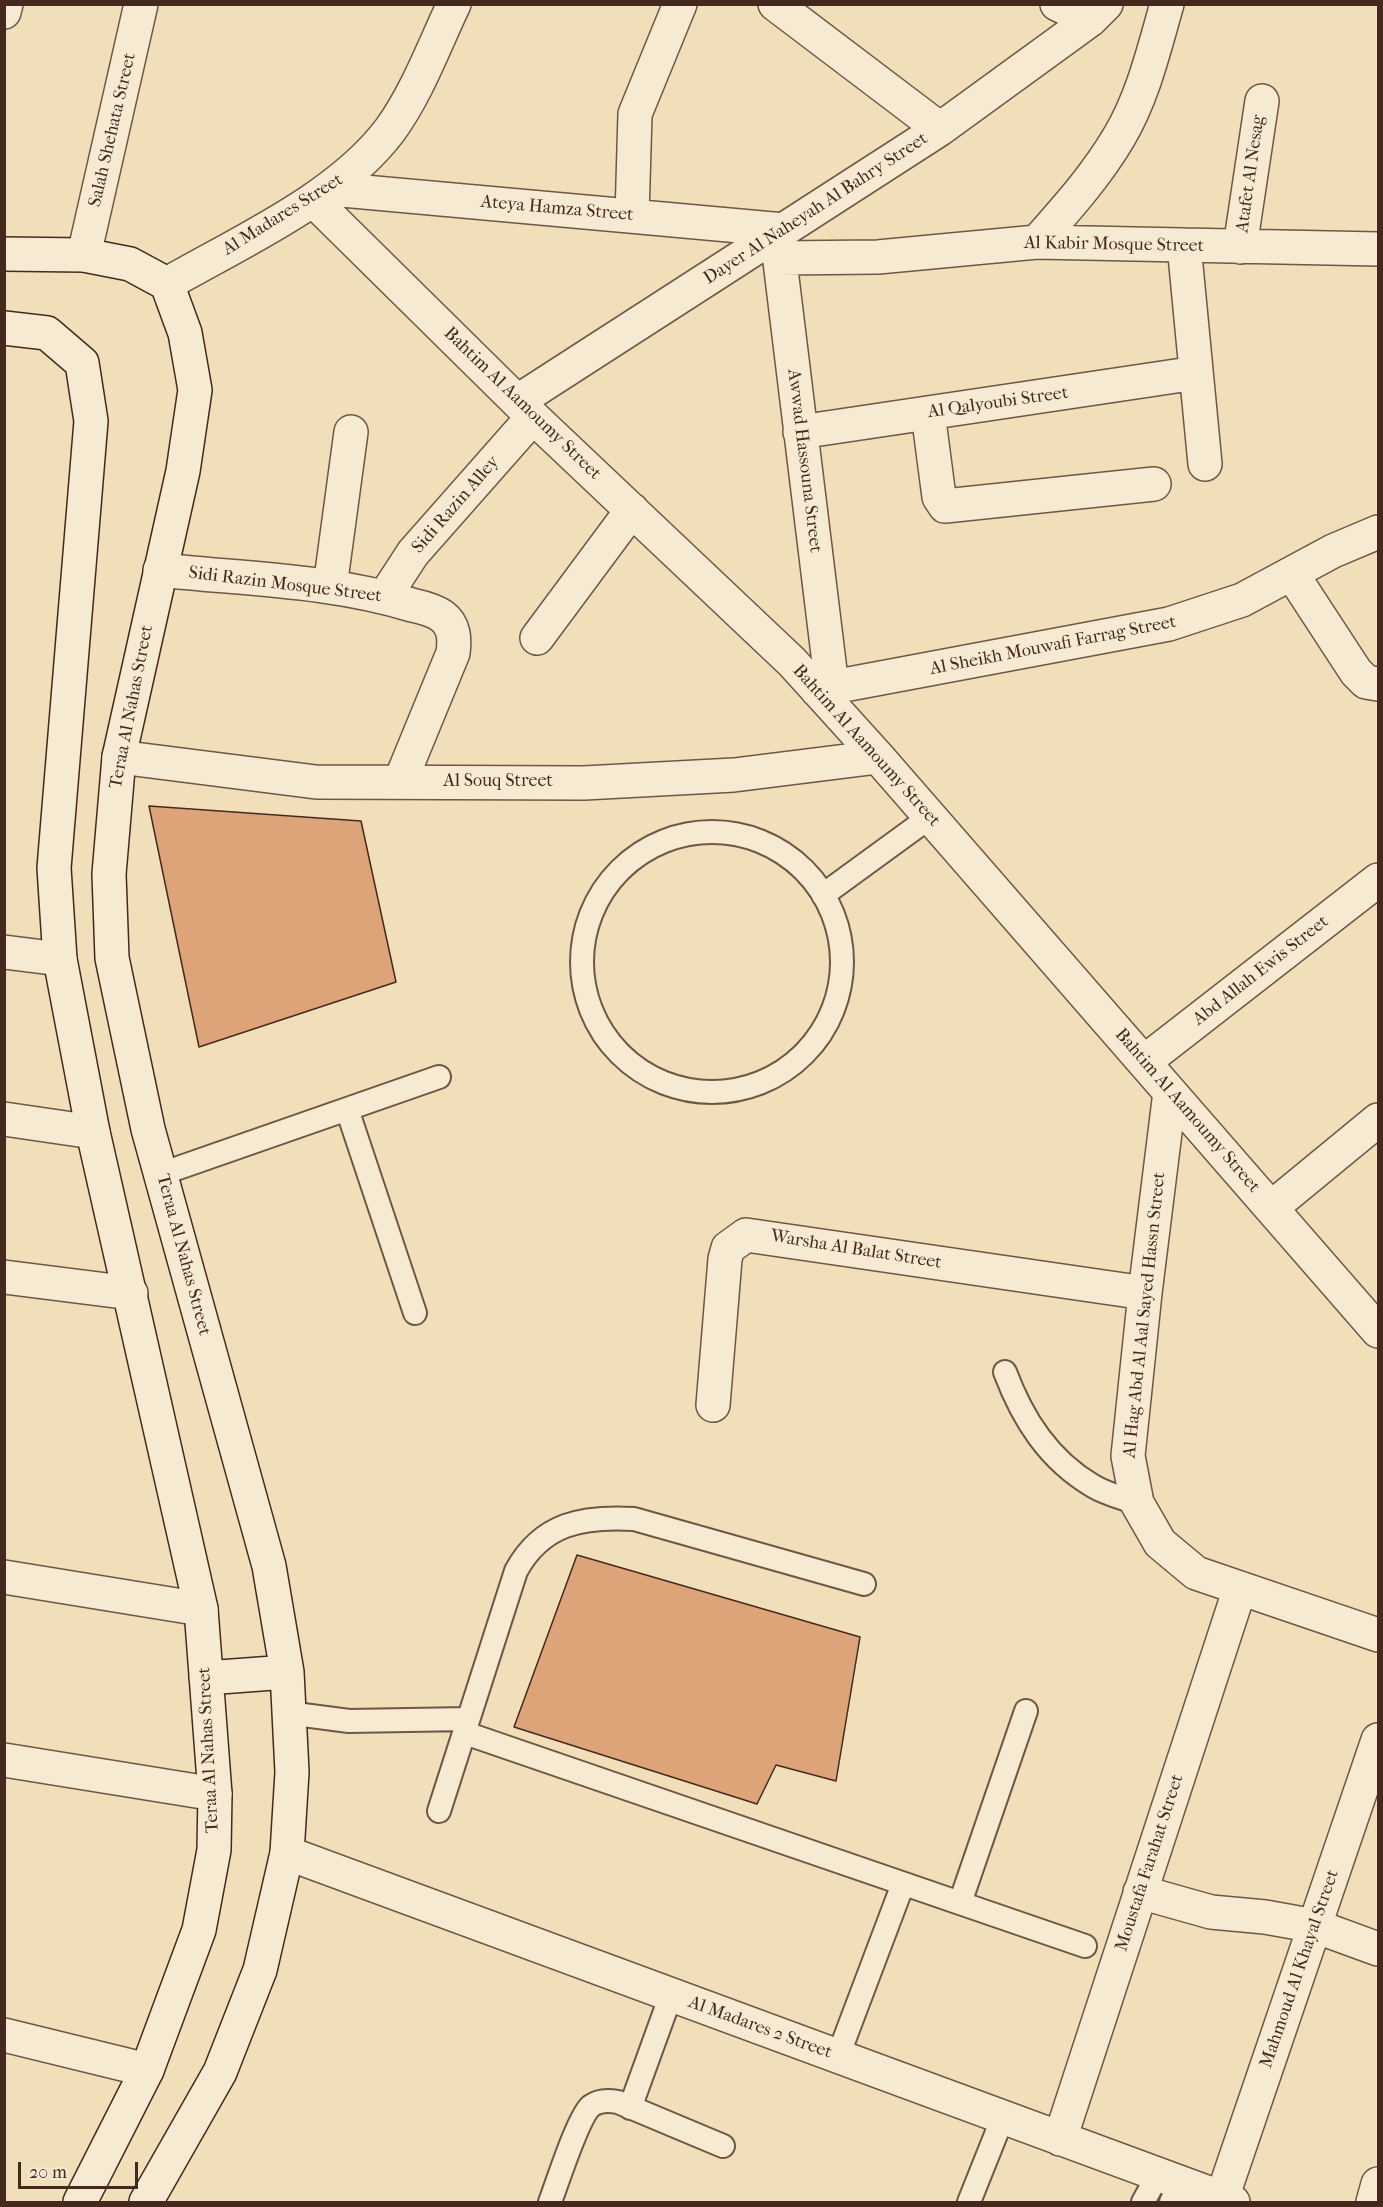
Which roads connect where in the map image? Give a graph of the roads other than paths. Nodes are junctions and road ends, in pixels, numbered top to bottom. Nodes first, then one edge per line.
1 (6, 4) edge
2 (141, 4) edge
3 (454, 4) edge
4 (680, 4) edge
5 (775, 4) edge
6 (1057, 4) edge
7 (1167, 4) edge
8 (4, 12) edge
9 (1098, 12) edge
10 (1262, 101) dead end
11 (940, 129) junction
12 (322, 194) junction
13 (632, 216) junction
14 (780, 241) junction
15 (1037, 242) junction
16 (1184, 245) junction
17 (1240, 247) junction
18 (1378, 249) edge
19 (4, 254) edge
20 (84, 255) junction
21 (167, 284) junction
22 (4, 328) edge
23 (1196, 373) junction
24 (525, 409) junction
25 (928, 413) junction
26 (351, 432) dead end
27 (800, 432) junction
28 (1205, 464) dead end
29 (1154, 484) dead end
30 (632, 510) junction
31 (1378, 532) edge
32 (160, 570) junction
33 (1292, 574) junction
34 (330, 587) junction
35 (385, 596) junction
36 (537, 638) dead end
37 (1378, 684) edge
38 (825, 689) junction
39 (119, 757) junction
40 (878, 757) junction
41 (400, 782) junction
42 (930, 817) junction
43 (1378, 880) edge
44 (823, 895) junction
45 (4, 952) edge
46 (60, 959) junction
47 (1144, 1062) junction
48 (439, 1077) dead end
49 (1170, 1092) junction
50 (347, 1109) junction
51 (4, 1119) edge
52 (1378, 1120) edge
53 (93, 1132) junction
54 (161, 1174) junction
55 (1271, 1208) junction
56 (4, 1277) edge
57 (131, 1293) junction
58 (1145, 1293) junction
59 (415, 1313) dead end
60 (1378, 1331) edge
61 (1005, 1372) dead end
62 (713, 1405) dead end
63 (1137, 1503) junction
64 (4, 1577) edge
65 (864, 1584) dead end
66 (1240, 1588) junction
67 (201, 1609) junction
68 (1378, 1635) edge
69 (287, 1672) junction
70 (206, 1678) junction
71 (1026, 1711) dead end
72 (288, 1713) junction
73 (467, 1726) junction
74 (1378, 1740) edge
75 (4, 1760) edge
76 (215, 1794) junction
77 (439, 1811) dead end
78 (288, 1853) junction
79 (903, 1884) junction
80 (1140, 1892) junction
81 (960, 1903) junction
82 (1315, 1926) junction
83 (1085, 1946) dead end
84 (1378, 1949) edge
85 (670, 1995) junction
86 (4, 2035) edge
87 (838, 2056) junction
88 (147, 2070) junction
89 (630, 2108) junction
90 (1003, 2117) junction
91 (1060, 2139) junction
92 (723, 2146) dead end
93 (1378, 2184) edge
94 (1163, 2191) edge
95 (1228, 2200) edge
96 (80, 2202) edge
97 (146, 2202) edge
98 (550, 2202) edge
99 (969, 2202) edge
100 (1373, 2202) edge

1 - 8 street
2 - 20 street, Salah Shehata Street
3 - 12 street, Al Madares Street
4 - 13 street
5 - 11 street
6 - 9 street
7 - 15 street
9 - 11 street, Dayer Al Naheyah Al Bahry Street
10 - 17 street, Atafet Al Nesag
11 - 14 street, Dayer Al Naheyah Al Bahry Street
12 - 13 street, Ateya Hamza Street
12 - 21 street, Al Madares Street
12 - 24 street, Bahtim Al Aamoumy Street
13 - 14 street, Ateya Hamza Street
14 - 15 street, Al Kabir Mosque Street
14 - 24 street, Dayer Al Naheyah Al Bahry Street
14 - 27 street, Awwad Hassouna Street
15 - 16 street, Al Kabir Mosque Street
16 - 17 street, Al Kabir Mosque Street
16 - 23 street
17 - 18 street, Al Kabir Mosque Street
19 - 20 street
20 - 21 street
21 - 32 street, Teraa Al Nahas Street
22 - 46 street, Teraa Al Nahas Street
23 - 25 street, Al Qalyoubi Street
23 - 28 street
24 - 30 street, Bahtim Al Aamoumy Street
24 - 35 street, Sidi Razin Alley
25 - 27 street, Al Qalyoubi Street
25 - 29 street
26 - 34 street
27 - 38 street, Awwad Hassouna Street
30 - 36 street
30 - 38 street, Bahtim Al Aamoumy Street
31 - 33 street, Al Sheikh Mouwafi Farrag Street
32 - 34 street, Sidi Razin Mosque Street
32 - 39 street, Teraa Al Nahas Street
33 - 37 street
33 - 38 street, Al Sheikh Mouwafi Farrag Street
34 - 35 street, Sidi Razin Mosque Street
35 - 41 street, Sidi Razin Mosque Street
38 - 40 street, Bahtim Al Aamoumy Street
39 - 41 street, Al Souq Street
39 - 54 street, Teraa Al Nahas Street
40 - 41 street, Al Souq Street
40 - 42 street, Bahtim Al Aamoumy Street
42 - 44 lane
42 - 47 street, Bahtim Al Aamoumy Street
43 - 47 street, Abd Allah Ewis Street
44 - 44 lane
45 - 46 street
46 - 53 street, Teraa Al Nahas Street
47 - 49 street, Bahtim Al Aamoumy Street
48 - 50 lane
49 - 55 street, Bahtim Al Aamoumy Street
49 - 58 street, Al Hag Abd Al Aal Sayed Hassn Street
50 - 54 lane
50 - 59 lane
51 - 53 street
52 - 55 street
53 - 57 street, Teraa Al Nahas Street
54 - 69 street, Teraa Al Nahas Street
55 - 60 street, Bahtim Al Aamoumy Street
56 - 57 street
57 - 67 street, Teraa Al Nahas Street
58 - 62 street, Warsha Al Balat Street
58 - 63 street, Al Hag Abd Al Aal Sayed Hassn Street
61 - 63 lane
63 - 66 street, Al Hag Abd Al Aal Sayed Hassn Street
64 - 67 street
65 - 73 lane
66 - 68 street, Al Hag Abd Al Aal Sayed Hassn Street
66 - 80 street, Moustafa Farahat Street
67 - 70 street, Teraa Al Nahas Street
69 - 70 street
69 - 72 street, Teraa Al Nahas Street
70 - 76 street, Teraa Al Nahas Street
71 - 81 lane
72 - 73 lane
72 - 78 street, Teraa Al Nahas Street
73 - 77 lane
73 - 79 lane
74 - 82 street, Mahmoud Al Khayal Street
75 - 76 street
76 - 88 street, Teraa Al Nahas Street
78 - 85 street, Al Madares 2 Street
78 - 97 street, Teraa Al Nahas Street
79 - 81 lane
79 - 87 lane
80 - 82 street
80 - 91 street, Moustafa Farahat Street
81 - 83 lane
82 - 84 street
82 - 95 street, Mahmoud Al Khayal Street
85 - 87 street, Al Madares 2 Street
85 - 89 lane
86 - 88 street
87 - 90 street, Al Madares 2 Street
88 - 96 street, Teraa Al Nahas Street
89 - 92 lane
89 - 98 lane
90 - 91 street, Al Madares 2 Street
90 - 99 lane
91 - 94 street, Al Madares 2 Street
93 - 100 street
94 - 95 street, Al Madares 2 Street

